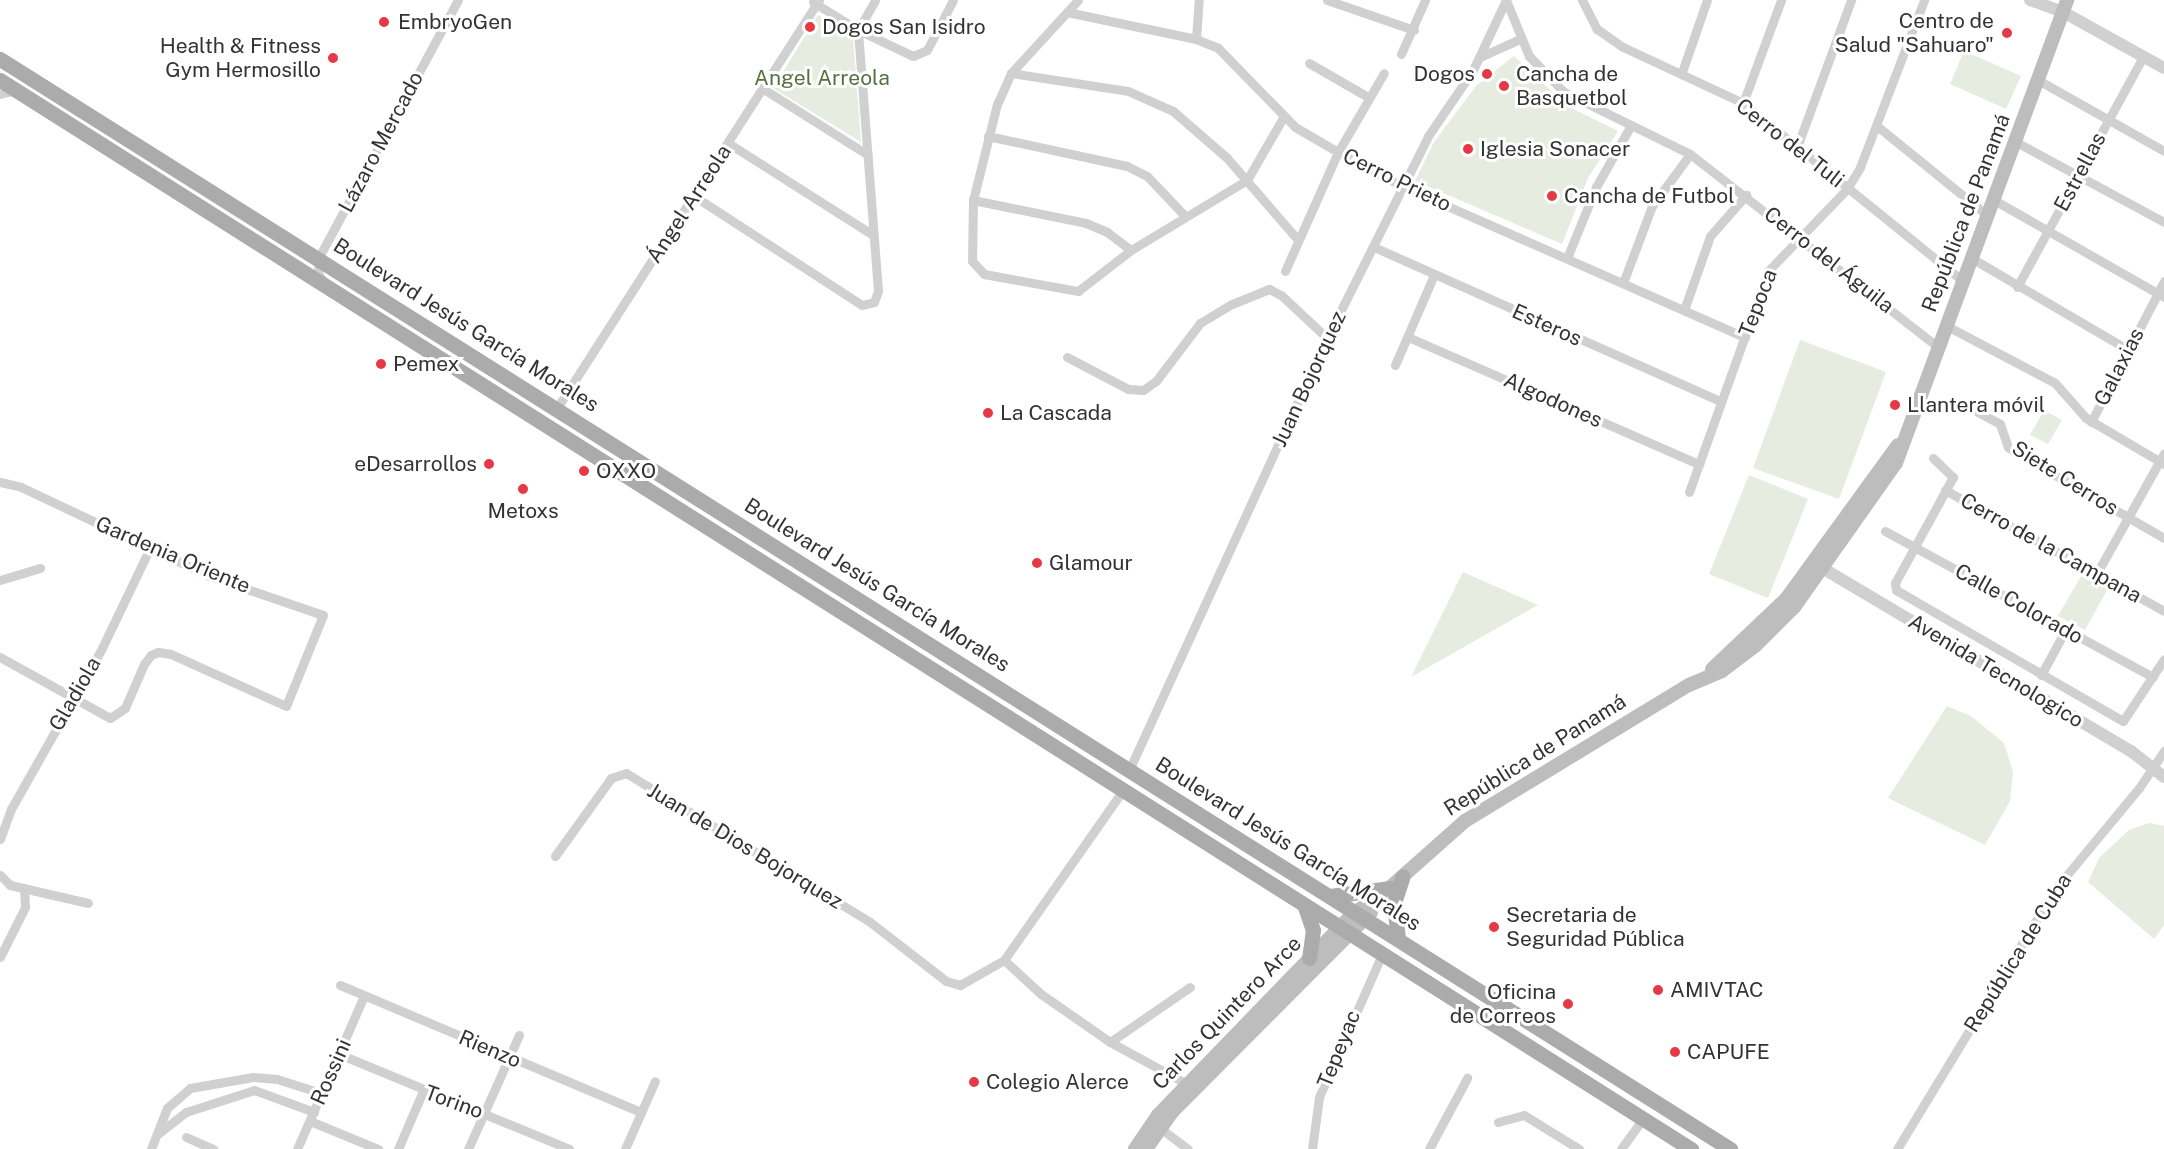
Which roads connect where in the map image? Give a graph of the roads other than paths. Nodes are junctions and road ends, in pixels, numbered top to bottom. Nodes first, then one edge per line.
1 (458, 0) edge
2 (875, 0) edge
3 (953, 0) edge
4 (1078, 0) edge
5 (1199, 0) edge
6 (1327, 0) edge
7 (1425, 0) edge
8 (1506, 0) edge
9 (1582, 0) edge
10 (1707, 0) edge
11 (1781, 0) edge
12 (1851, 0) edge
13 (1924, 0) edge
14 (2030, 0) edge
15 (816, 1) edge
16 (2065, 6) edge
17 (1067, 12) junction
18 (858, 30) junction
19 (1414, 30) junction
20 (1196, 39) junction
21 (1520, 39) junction
22 (1401, 54) dead end
23 (1480, 57) junction
24 (2143, 57) junction
25 (0, 59) edge
26 (1309, 63) dead end
27 (2164, 68) edge
28 (1682, 72) junction
29 (1011, 73) junction
30 (1384, 73) dead end
31 (0, 80) edge
32 (2038, 80) junction
33 (762, 88) junction
34 (16, 90) junction
35 (0, 94) edge
36 (1368, 98) junction
37 (1743, 103) junction
38 (1284, 116) junction
39 (2108, 120) junction
40 (1877, 126) junction
41 (1630, 127) junction
42 (988, 136) junction
43 (2016, 142) junction
44 (728, 143) junction
45 (1797, 147) junction
46 (2164, 151) edge
47 (1338, 152) junction
48 (1690, 154) junction
49 (868, 155) junction
50 (2078, 174) junction
51 (1246, 180) junction
52 (1402, 186) junction
53 (1847, 189) junction
54 (1746, 195) junction
55 (694, 196) junction
56 (973, 200) junction
57 (1994, 200) junction
58 (1185, 216) junction
59 (1988, 216) junction
60 (2164, 222) edge
61 (2047, 231) junction
62 (873, 235) junction
63 (1802, 238) junction
64 (1298, 240) junction
65 (1374, 247) junction
66 (1131, 250) junction
67 (319, 257) junction
68 (1568, 258) junction
69 (1973, 259) junction
70 (1285, 271) dead end
71 (1434, 275) junction
72 (2164, 281) edge
73 (1964, 282) junction
74 (1623, 283) junction
75 (326, 286) junction
76 (2017, 287) junction
77 (2161, 295) edge
78 (1684, 310) junction
79 (1945, 325) junction
80 (1408, 337) junction
81 (1745, 337) junction
82 (1327, 338) junction
83 (1937, 346) junction
84 (2128, 350) junction
85 (1067, 357) dead end
86 (1395, 365) dead end
87 (1720, 401) junction
88 (557, 408) junction
89 (1976, 411) dead end
90 (2091, 422) junction
91 (1902, 440) junction
92 (621, 447) junction
93 (1889, 456) junction
94 (1933, 458) dead end
95 (2162, 459) edge
96 (1699, 464) junction
97 (608, 465) junction
98 (0, 482) edge
99 (1945, 490) junction
100 (1689, 492) dead end
101 (2128, 517) junction
102 (1885, 531) dead end
103 (2164, 538) edge
104 (1914, 547) junction
105 (150, 548) junction
106 (40, 568) dead end
107 (1824, 569) junction
108 (2097, 573) junction
109 (0, 580) edge
110 (2164, 611) edge
111 (2066, 629) junction
112 (1737, 646) junction
113 (0, 657) edge
114 (2164, 659) edge
115 (2041, 675) junction
116 (2153, 677) junction
117 (1696, 681) junction
118 (71, 698) junction
119 (2164, 751) edge
120 (1130, 768) junction
121 (2154, 768) junction
122 (2164, 777) edge
123 (1123, 790) junction
124 (0, 806) edge
125 (11, 809) junction
126 (0, 838) edge
127 (555, 856) dead end
128 (0, 875) edge
129 (1403, 876) junction
130 (24, 888) junction
131 (1390, 888) junction
132 (1330, 896) junction
133 (88, 903) dead end
134 (1305, 907) junction
135 (1361, 915) junction
136 (1346, 931) junction
137 (1398, 938) junction
138 (1382, 954) junction
139 (0, 957) edge
140 (1309, 958) junction
141 (1004, 960) junction
142 (340, 985) dead end
143 (1190, 987) dead end
144 (364, 996) junction
145 (1258, 1019) junction
146 (519, 1035) dead end
147 (1110, 1042) junction
148 (339, 1054) junction
149 (509, 1057) junction
150 (253, 1077) junction
151 (1467, 1078) dead end
152 (655, 1081) dead end
153 (1187, 1084) junction
154 (254, 1090) junction
155 (423, 1091) junction
156 (321, 1093) junction
157 (641, 1112) junction
158 (483, 1113) junction
159 (312, 1116) junction
160 (1643, 1119) junction
161 (1498, 1122) dead end
162 (1156, 1124) junction
163 (159, 1134) junction
164 (186, 1137) dead end
165 (151, 1149) edge
166 (213, 1149) edge
167 (297, 1149) edge
168 (378, 1149) edge
169 (398, 1149) edge
170 (468, 1149) edge
171 (570, 1149) edge
172 (624, 1149) edge
173 (1135, 1149) edge
174 (1146, 1149) edge
175 (1188, 1149) edge
176 (1312, 1149) edge
177 (1428, 1149) edge
178 (1579, 1149) edge
179 (1621, 1149) edge
180 (1691, 1149) edge
181 (1730, 1149) edge
182 (1897, 1149) edge

1 - 67 street, Lázaro Mercado
2 - 18 street
3 - 18 street
4 - 17 street
5 - 20 street
6 - 19 street
7 - 19 street
8 - 21 street, Cerro del Águila
8 - 23 street, Juan Bojorquez
9 - 28 street, Cerro del Tuli
10 - 28 street
11 - 37 street
12 - 45 street
13 - 40 street, Tepoca
14 - 16 street
15 - 18 street
15 - 33 street, Ángel Arreola
16 - 24 street
16 - 32 main road, República de Panamá
17 - 20 street, Cerro Prieto
17 - 29 street
18 - 49 street
19 - 22 street
20 - 38 street, Cerro Prieto
21 - 23 street
21 - 41 street, Cerro del Águila
23 - 52 street, Juan Bojorquez
24 - 27 street
24 - 39 street, Estrellas
25 - 67 main road, Boulevard Jesús García Morales
26 - 36 street
28 - 37 street, Cerro del Tuli
29 - 42 street
29 - 51 street
30 - 36 street
31 - 34 main road, Boulevard Jesús García Morales
32 - 39 street
32 - 43 main road, República de Panamá
33 - 44 street, Ángel Arreola
33 - 49 street
34 - 35 street
34 - 75 main road, Boulevard Jesús García Morales
36 - 47 street
37 - 45 street, Cerro del Tuli
38 - 47 street, Cerro Prieto
38 - 51 street
39 - 46 street
39 - 50 street, Estrellas
40 - 53 street, Tepoca
40 - 59 street
41 - 48 street, Cerro del Águila
41 - 68 street
42 - 56 street
42 - 58 street
43 - 50 street
43 - 57 main road, República de Panamá
44 - 55 street, Ángel Arreola
44 - 62 street
45 - 53 street, Cerro del Tuli
47 - 52 street, Cerro Prieto
47 - 64 street
48 - 54 street, Cerro del Águila
48 - 74 street
49 - 62 street
50 - 60 street
50 - 61 street, Estrellas
51 - 58 street
51 - 64 street
52 - 65 street, Juan Bojorquez
52 - 68 street, Cerro Prieto
53 - 63 street, Tepoca
53 - 73 street, Cerro del Tuli
54 - 63 street, Cerro del Águila
54 - 78 street
55 - 62 street
55 - 88 street, Ángel Arreola
56 - 66 street
56 - 66 street
57 - 59 main road, República de Panamá
57 - 61 street
58 - 66 street
59 - 69 main road, República de Panamá
61 - 76 street, Estrellas
61 - 77 street
63 - 81 street, Tepoca
63 - 83 street, Cerro del Águila
64 - 70 street
65 - 71 street, Esteros
65 - 82 street, Juan Bojorquez
67 - 75 street
67 - 88 main road, Boulevard Jesús García Morales
68 - 74 street, Cerro Prieto
69 - 73 main road, República de Panamá
69 - 76 street
71 - 80 street
71 - 87 street, Esteros
72 - 77 street, Galaxias
73 - 79 main road, República de Panamá
74 - 78 street, Cerro Prieto
75 - 97 main road, Boulevard Jesús García Morales
76 - 84 street
77 - 84 street, Galaxias
78 - 81 street, Cerro Prieto
79 - 83 main road, República de Panamá
79 - 90 street
80 - 86 street
80 - 96 street, Algodones
81 - 87 street, Tepoca
82 - 85 street
82 - 120 street, Juan Bojorquez
83 - 91 main road, República de Panamá
84 - 90 street, Galaxias
87 - 96 street, Tepoca
88 - 92 main road, Boulevard Jesús García Morales
89 - 101 street, Siete Cerros
90 - 95 street
91 - 93 main road, República de Panamá
91 - 107 main road, República de Panamá
92 - 97 main road
92 - 120 main road, Boulevard Jesús García Morales
93 - 107 main road
93 - 112 main road, República de Panamá
94 - 99 street, Cerro de la Campana
95 - 101 street
96 - 100 street, Tepoca
97 - 123 main road, Boulevard Jesús García Morales
98 - 105 street, Gardenia Oriente
99 - 104 street
99 - 108 street, Cerro de la Campana
101 - 103 street, Siete Cerros
101 - 108 street
102 - 104 street, Calle Colorado
104 - 111 street, Calle Colorado
104 - 115 street
105 - 118 street, Gladiola
105 - 118 street, Gardenia Oriente
106 - 109 street
107 - 112 main road
107 - 117 main road, República de Panamá
107 - 121 street, Avenida Tecnologico
108 - 110 street, Cerro de la Campana
111 - 115 street
111 - 116 street, Calle Colorado
112 - 117 main road, República de Panamá
113 - 118 street
114 - 116 street
115 - 116 street
117 - 129 main road, República de Panamá
118 - 125 street, Gladiola
119 - 121 street, República de Cuba
120 - 132 main road, Boulevard Jesús García Morales
121 - 122 street, Avenida Tecnologico
121 - 182 street, República de Cuba
123 - 134 main road, Boulevard Jesús García Morales
123 - 141 street
124 - 125 street
125 - 126 street, Gladiola
127 - 141 street, Juan de Dios Bojorquez
128 - 130 street
129 - 131 main road, República de Panamá
129 - 137 main road
130 - 133 street
130 - 139 street
131 - 132 main road
131 - 135 main road, República de Panamá
132 - 135 main road, Boulevard Jesús García Morales
134 - 136 main road, Boulevard Jesús García Morales
134 - 140 main road
135 - 136 main road, Carlos Quintero Arce
135 - 137 main road, Boulevard Jesús García Morales
136 - 138 main road, Boulevard Jesús García Morales
136 - 140 main road, Carlos Quintero Arce
136 - 145 main road, Carlos Quintero Arce
137 - 181 main road, Boulevard Jesús García Morales
138 - 160 main road, Boulevard Jesús García Morales
138 - 176 street, Tepeyac
140 - 145 main road, Carlos Quintero Arce
141 - 147 street
142 - 144 street, Rienzo
143 - 147 street
144 - 148 street, Rossini
144 - 149 street, Rienzo
145 - 153 main road, Carlos Quintero Arce
145 - 162 main road, Carlos Quintero Arce
146 - 149 street
147 - 153 street
148 - 155 street, Torino
148 - 156 street, Rossini
149 - 157 street, Rienzo
149 - 158 street
150 - 154 street
150 - 156 street
150 - 163 street
151 - 177 street
152 - 157 street
153 - 162 main road, Carlos Quintero Arce
154 - 159 street
154 - 163 street
155 - 158 street, Torino
155 - 169 street
156 - 159 street, Rossini
157 - 172 street
158 - 170 street
158 - 171 street, Torino
159 - 167 street, Rossini
159 - 168 street
160 - 179 street
160 - 180 main road, Boulevard Jesús García Morales
161 - 178 street
162 - 173 main road, Carlos Quintero Arce
162 - 174 main road, Carlos Quintero Arce
162 - 175 street
163 - 165 street
164 - 166 street

